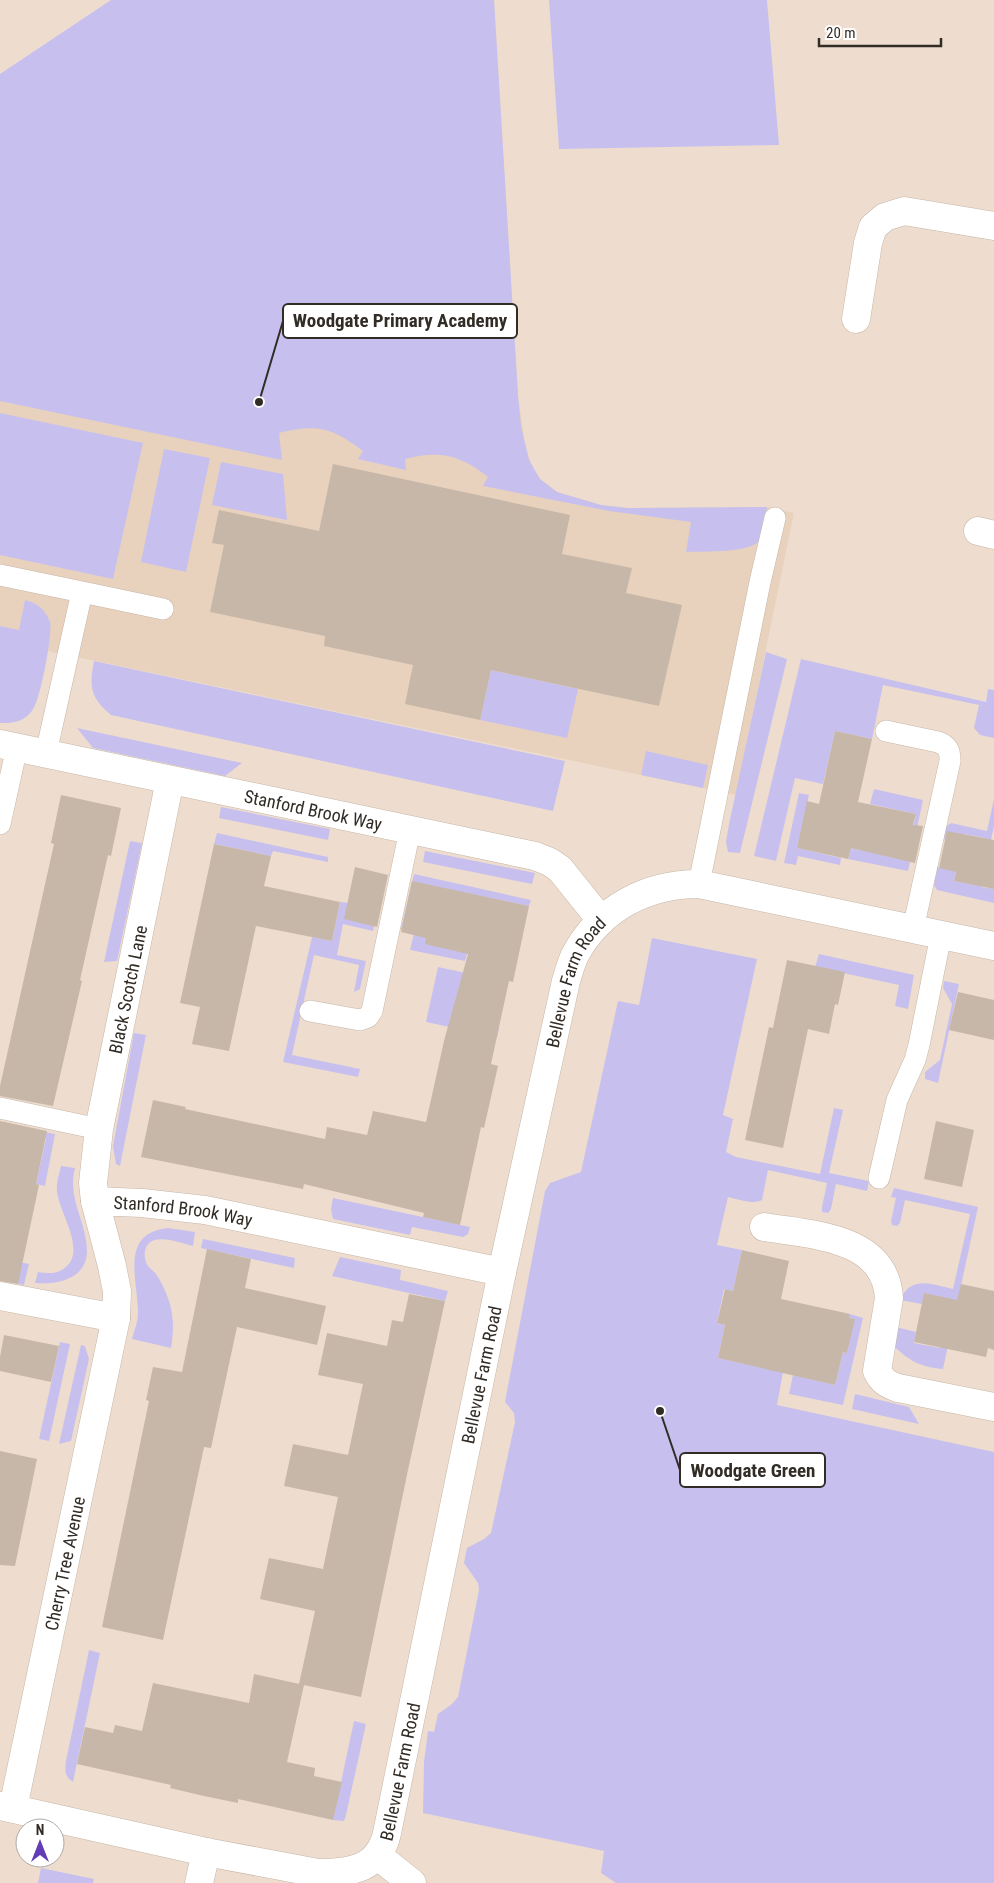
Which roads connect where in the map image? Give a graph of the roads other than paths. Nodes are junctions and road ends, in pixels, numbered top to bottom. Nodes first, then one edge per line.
1 (994, 226) edge
2 (856, 319) dead end
3 (775, 518) dead end
4 (0, 576) edge
5 (82, 592) junction
6 (163, 609) dead end
7 (886, 731) dead end
8 (9, 745) edge
9 (46, 753) junction
10 (170, 780) junction
11 (0, 824) edge
12 (410, 830) junction
13 (699, 884) junction
14 (601, 920) junction
15 (913, 929) junction
16 (941, 935) junction
17 (994, 946) edge
18 (310, 1011) dead end
19 (0, 1108) edge
20 (99, 1129) junction
21 (879, 1178) dead end
22 (95, 1201) junction
23 (764, 1227) dead end
24 (502, 1272) junction
25 (0, 1296) edge
26 (116, 1318) junction
27 (994, 1407) edge
28 (6, 1807) edge
29 (206, 1852) junction
30 (378, 1856) junction
31 (199, 1883) edge
32 (412, 1883) edge

1 - 2 street
3 - 13 lane
4 - 5 lane
5 - 6 lane
5 - 9 lane
7 - 15 lane
8 - 9 street, Stanford Brook Way
8 - 11 lane
9 - 10 street, Stanford Brook Way
10 - 12 street, Stanford Brook Way
10 - 20 street, Black Scotch Lane
12 - 14 street, Stanford Brook Way
12 - 18 lane
13 - 14 street, Bellevue Farm Road
13 - 15 street, Bellevue Farm Road
14 - 24 street, Bellevue Farm Road
15 - 16 street, Bellevue Farm Road
16 - 17 street, Bellevue Farm Road
16 - 21 lane
19 - 20 lane
20 - 22 street, Black Scotch Lane
22 - 24 street, Stanford Brook Way
22 - 26 street, Stanford Brook Way
23 - 27 street
24 - 30 street, Bellevue Farm Road
25 - 26 street
26 - 28 street, Cherry Tree Avenue
28 - 29 street, Bellevue Farm Road
29 - 30 street, Bellevue Farm Road
29 - 31 street
30 - 32 street

